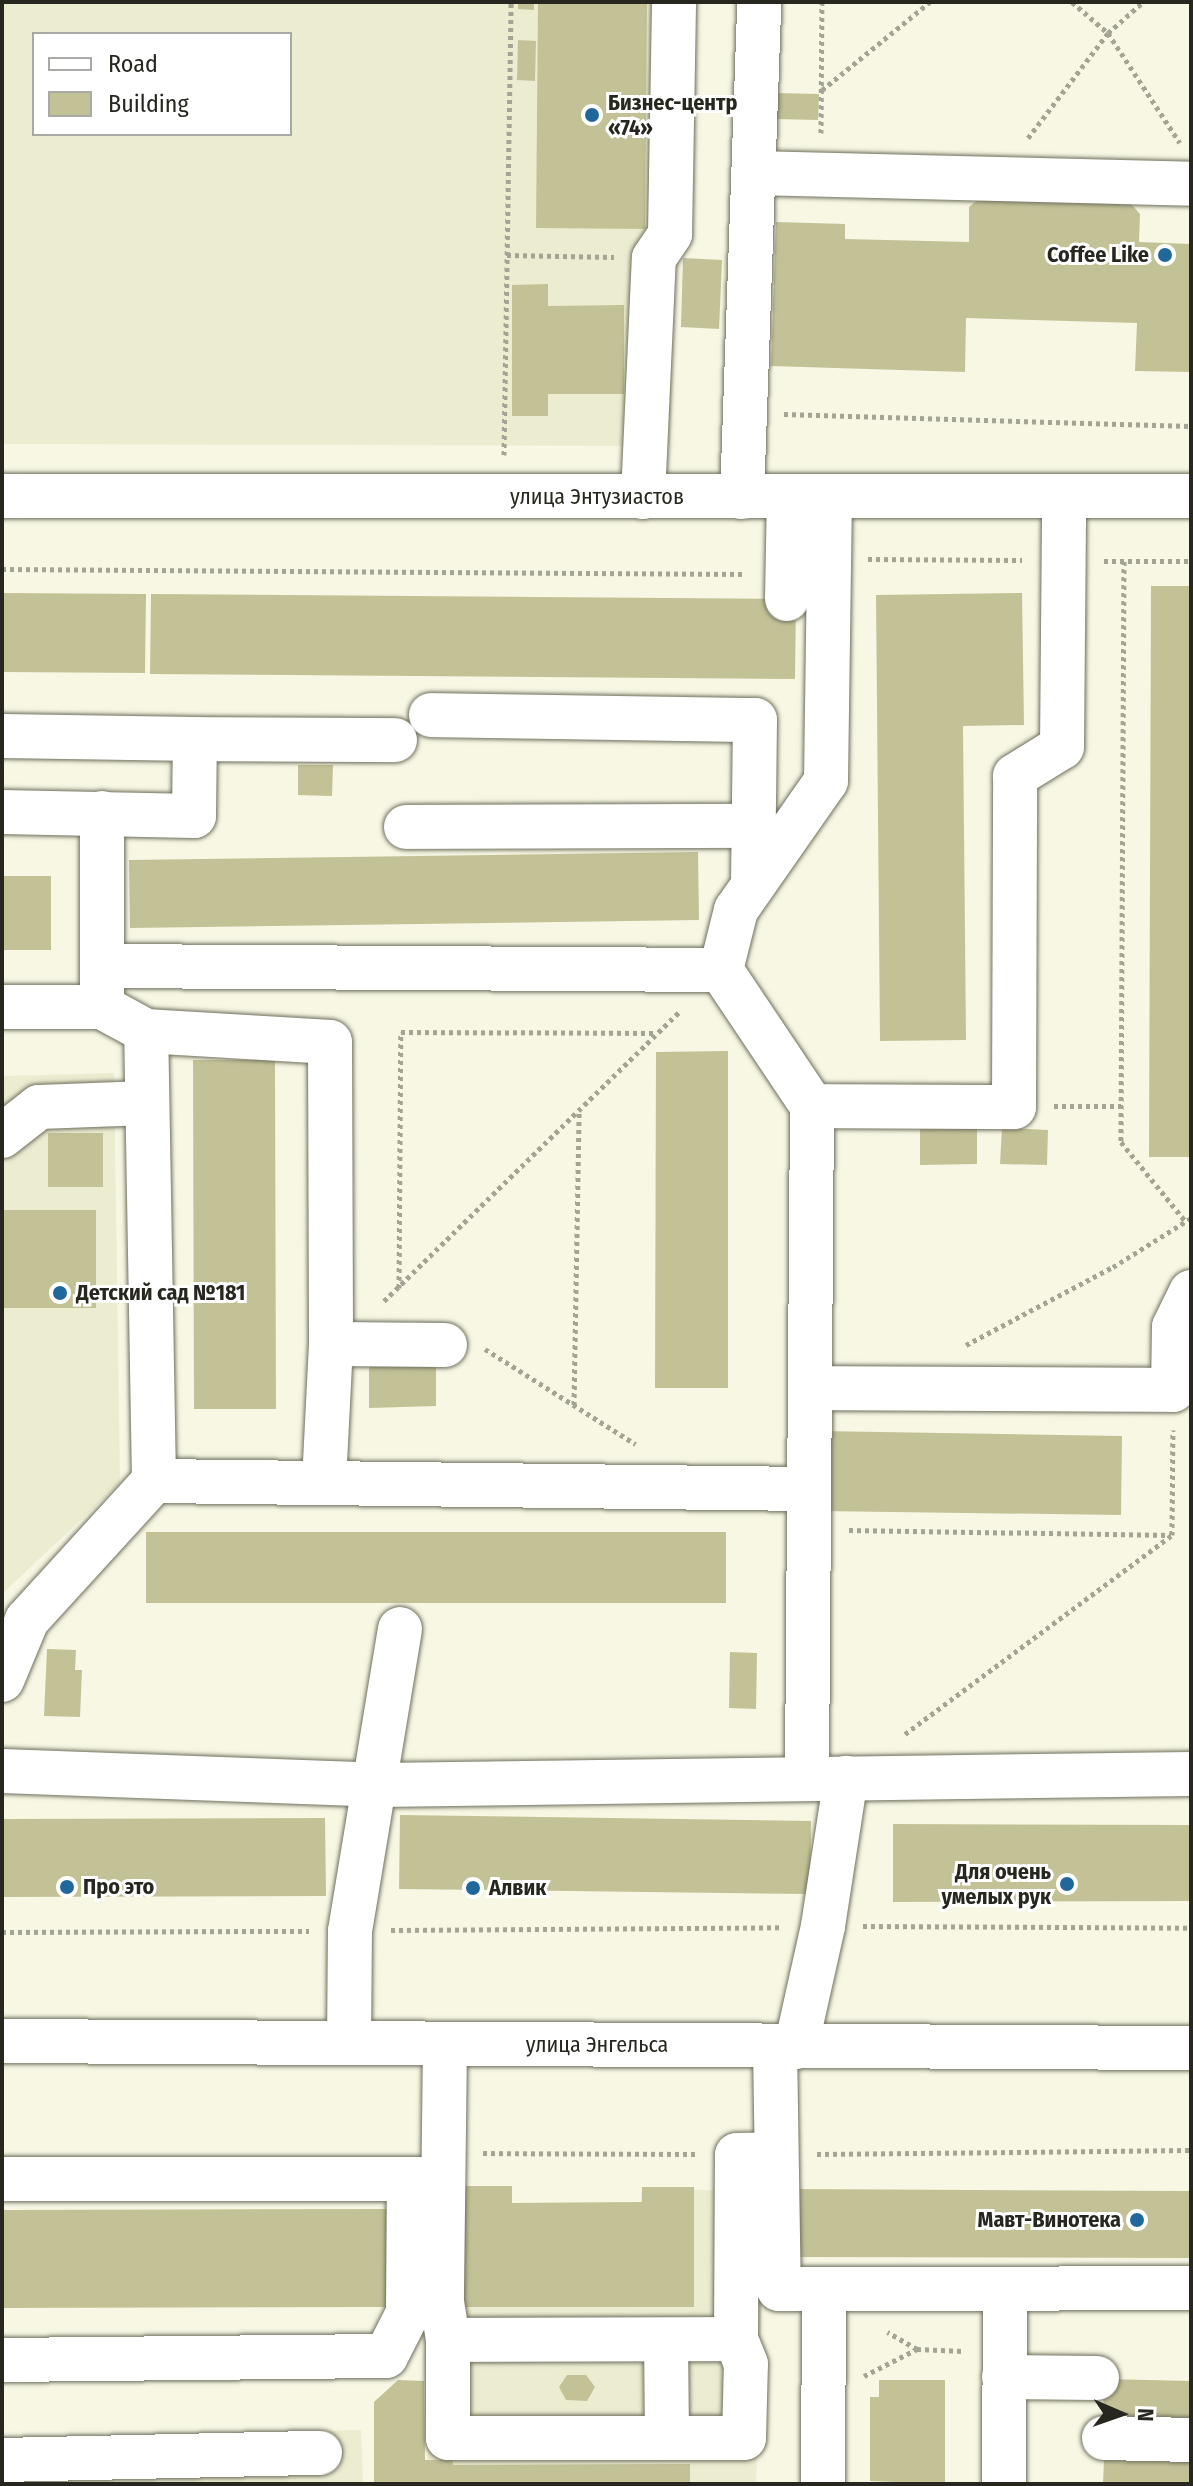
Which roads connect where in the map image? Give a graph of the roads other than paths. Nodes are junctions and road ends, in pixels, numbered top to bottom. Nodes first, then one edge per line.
1 (674, 2) edge
2 (759, 2) edge
3 (1187, 166) edge
4 (755, 173) junction
5 (2, 496) edge
6 (1191, 496) edge
7 (643, 497) junction
8 (742, 497) junction
9 (1064, 497) junction
10 (809, 498) junction
11 (431, 715) dead end
12 (2, 736) edge
13 (195, 739) junction
14 (395, 740) dead end
15 (2, 812) edge
16 (102, 813) junction
17 (753, 826) junction
18 (406, 827) dead end
19 (753, 881) junction
20 (721, 970) junction
21 (102, 986) junction
22 (2, 1007) edge
23 (146, 1031) junction
24 (147, 1103) junction
25 (812, 1106) junction
26 (2, 1136) edge
27 (1191, 1292) edge
28 (331, 1344) junction
29 (445, 1345) road end
30 (810, 1388) junction
31 (154, 1481) junction
32 (324, 1483) junction
33 (809, 1509) junction
34 (400, 1629) dead end
35 (2, 1680) edge
36 (2, 1771) edge
37 (1191, 1774) edge
38 (827, 1778) junction
39 (378, 1785) junction
40 (2, 2041) edge
41 (349, 2043) junction
42 (445, 2045) junction
43 (786, 2047) junction
44 (1191, 2048) edge
45 (756, 2154) junction
46 (431, 2170) junction
47 (2, 2179) edge
48 (1191, 2288) edge
49 (1005, 2290) junction
50 (824, 2302) junction
51 (736, 2339) junction
52 (448, 2340) junction
53 (666, 2340) junction
54 (2, 2360) edge
55 (1004, 2377) junction
56 (1097, 2378) dead end
57 (667, 2438) junction
58 (1104, 2438) dead end
59 (1191, 2440) edge
60 (320, 2453) dead end
61 (2, 2460) edge
62 (823, 2484) edge
63 (1004, 2484) edge

1 - 7 main road
2 - 4 main road
3 - 4 main road
4 - 8 main road
5 - 7 main road, улица Энтузиастов
6 - 9 main road, улица Энтузиастов
7 - 8 main road, улица Энтузиастов
8 - 10 main road, улица Энтузиастов
9 - 10 main road, улица Энтузиастов
9 - 25 main road
10 - 19 main road
11 - 17 main road
12 - 13 main road
13 - 14 main road
13 - 16 main road
15 - 16 main road
16 - 21 main road
17 - 18 main road
17 - 19 main road
19 - 20 main road
20 - 21 main road
20 - 25 main road
21 - 22 main road
21 - 23 main road
23 - 24 main road
23 - 28 main road
24 - 26 main road
24 - 31 main road
25 - 30 main road
27 - 30 main road
28 - 29 main road
28 - 32 main road
30 - 33 main road
31 - 32 main road
31 - 35 main road
32 - 33 main road
33 - 38 main road
34 - 39 main road
36 - 39 main road
37 - 38 main road
38 - 39 main road
38 - 43 main road
39 - 41 main road
40 - 41 main road, улица Энгельса
41 - 42 main road, улица Энгельса
42 - 43 main road, улица Энгельса
42 - 46 main road
43 - 44 main road, улица Энгельса
43 - 45 main road
45 - 50 main road
45 - 51 main road
46 - 47 main road
46 - 52 main road
46 - 54 main road
48 - 49 main road
49 - 50 main road
49 - 55 main road
50 - 62 main road
51 - 53 main road
51 - 57 main road
52 - 53 main road
52 - 57 main road
53 - 57 main road
55 - 56 main road
55 - 63 main road
58 - 59 main road
60 - 61 main road

